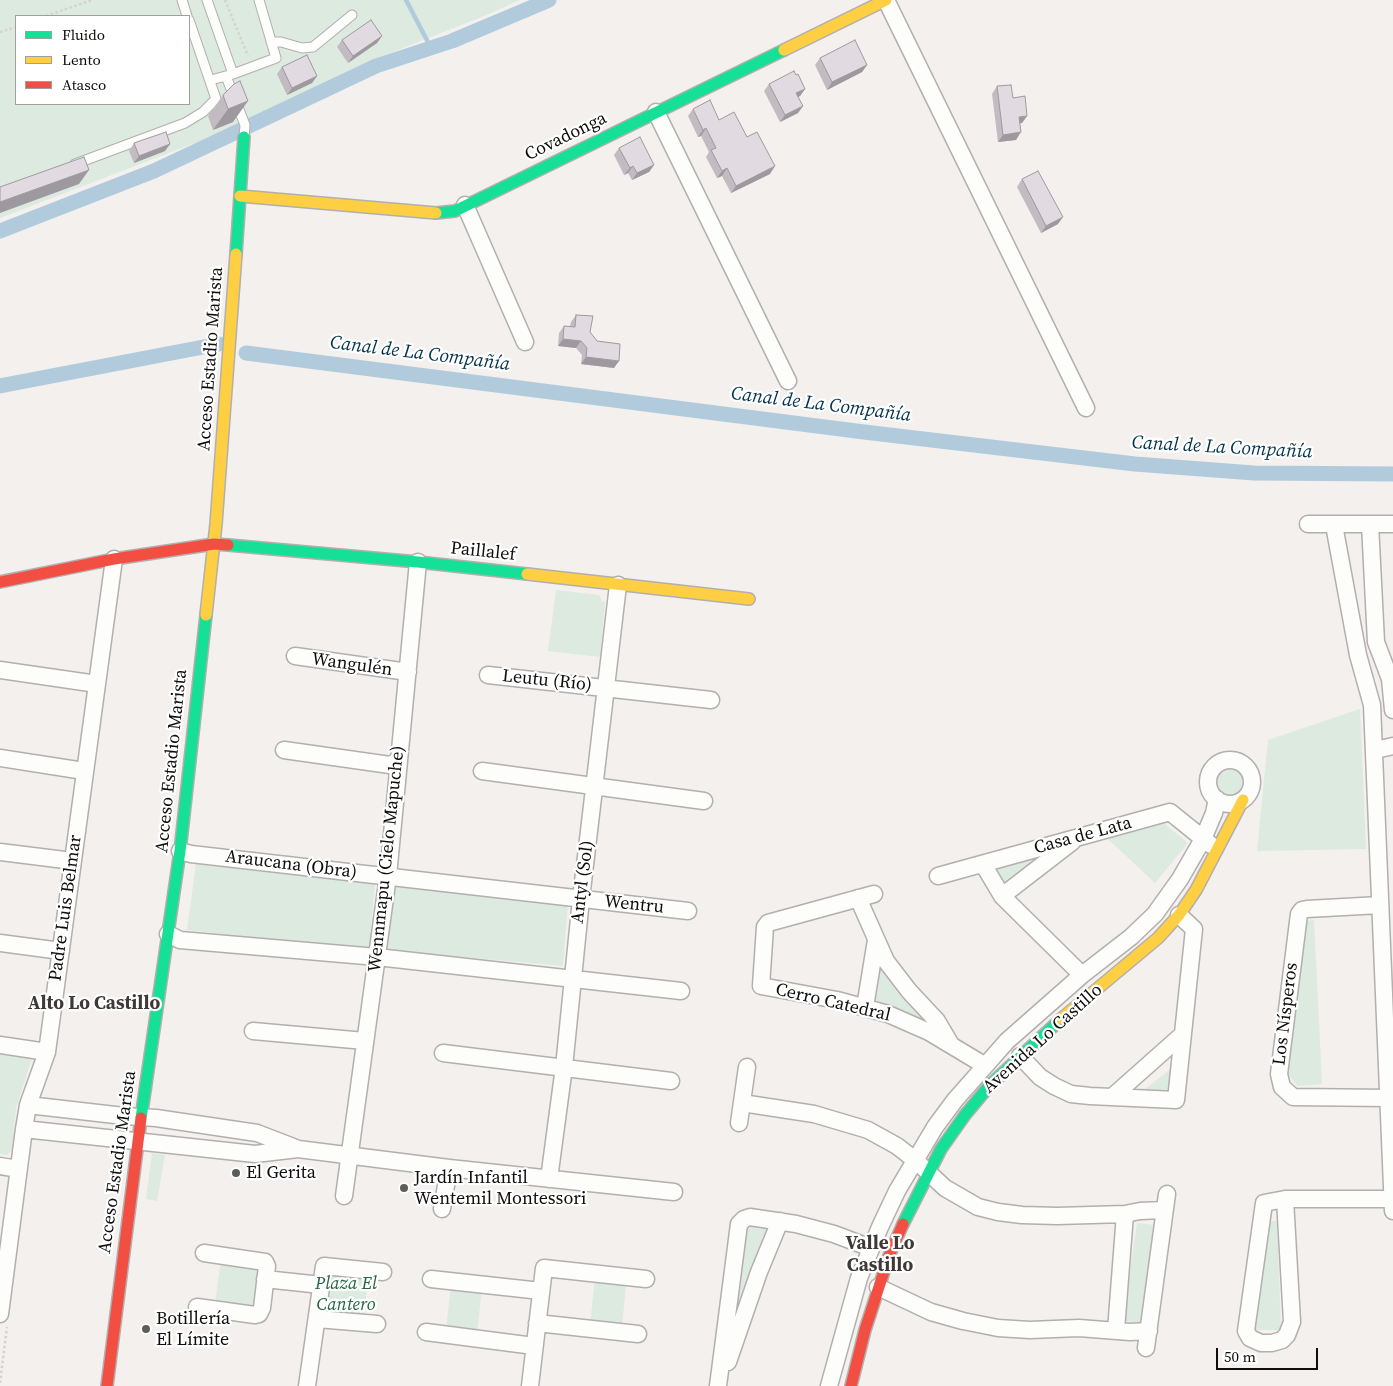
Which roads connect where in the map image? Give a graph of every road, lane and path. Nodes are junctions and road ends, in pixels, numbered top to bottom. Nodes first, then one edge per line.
1 (92, 0) edge
2 (182, 0) edge
3 (207, 0) edge
4 (225, 0) edge
5 (259, 0) edge
6 (886, 0) edge
7 (49, 15) edge
8 (187, 15) edge
9 (352, 15) dead end
10 (190, 23) edge
11 (15, 27) edge
12 (0, 32) edge
13 (271, 42) junction
14 (252, 67) junction
15 (230, 75) junction
16 (210, 80) junction
17 (656, 112) junction
18 (244, 138) joint
19 (65, 167) edge
20 (240, 196) junction
21 (465, 205) junction
22 (525, 342) dead end
23 (788, 380) dead end
24 (1086, 408) dead end
25 (1308, 524) dead end
26 (1370, 524) junction
27 (1393, 524) edge
28 (1334, 525) junction
29 (214, 544) junction
30 (114, 560) junction
31 (418, 562) junction
32 (0, 582) edge
33 (618, 585) junction
34 (748, 599) dead end
35 (295, 656) dead end
36 (0, 670) edge
37 (408, 672) junction
38 (488, 674) dead end
39 (97, 684) junction
40 (606, 687) junction
41 (711, 700) dead end
42 (1393, 710) edge
43 (1393, 746) edge
44 (284, 750) dead end
45 (1375, 750) junction
46 (0, 758) edge
47 (398, 761) junction
48 (84, 771) junction
49 (482, 771) dead end
50 (594, 786) junction
51 (1217, 799) junction
52 (1243, 800) junction
53 (704, 801) dead end
54 (1077, 838) junction
55 (1203, 838) junction
56 (1217, 849) junction
57 (180, 851) junction
58 (0, 852) edge
59 (72, 860) junction
60 (983, 864) junction
61 (388, 876) junction
62 (938, 876) dead end
63 (1002, 896) junction
64 (580, 899) junction
65 (1380, 904) junction
66 (688, 912) dead end
67 (1178, 915) junction
68 (168, 934) junction
69 (876, 940) junction
70 (0, 944) edge
71 (61, 951) junction
72 (377, 957) junction
73 (1388, 971) edge
74 (1082, 975) junction
75 (572, 978) junction
76 (682, 991) dead end
77 (865, 1007) junction
78 (253, 1030) dead end
79 (1183, 1034) junction
80 (365, 1042) junction
81 (950, 1044) junction
82 (0, 1045) edge
83 (47, 1052) junction
84 (443, 1053) dead end
85 (1020, 1056) junction
86 (984, 1065) junction
87 (564, 1067) junction
88 (747, 1067) dead end
89 (671, 1081) dead end
90 (1112, 1097) junction
91 (1389, 1098) junction
92 (742, 1103) junction
93 (28, 1105) junction
94 (141, 1118) junction
95 (739, 1123) dead end
96 (24, 1129) junction
97 (138, 1141) junction
98 (298, 1149) junction
99 (350, 1155) junction
100 (0, 1166) edge
101 (922, 1166) junction
102 (18, 1168) junction
103 (449, 1168) junction
104 (549, 1179) junction
105 (674, 1192) dead end
106 (1167, 1194) dead end
107 (344, 1196) dead end
108 (1285, 1199) junction
109 (1393, 1199) edge
110 (442, 1209) dead end
111 (1164, 1210) junction
112 (1393, 1212) edge
113 (1126, 1214) junction
114 (780, 1221) junction
115 (872, 1248) junction
116 (204, 1253) dead end
117 (383, 1272) dead end
118 (265, 1279) junction
119 (431, 1279) dead end
120 (646, 1279) dead end
121 (321, 1285) junction
122 (878, 1287) junction
123 (541, 1291) junction
124 (197, 1307) dead end
125 (317, 1319) junction
126 (4, 1320) edge
127 (537, 1323) junction
128 (377, 1324) dead end
129 (1116, 1330) junction
130 (1149, 1331) junction
131 (426, 1332) dead end
132 (638, 1334) dead end
133 (534, 1346) junction
134 (1146, 1348) dead end
135 (0, 1383) edge
136 (107, 1386) edge
137 (307, 1386) edge
138 (530, 1386) edge
139 (720, 1386) edge
140 (829, 1386) edge
141 (850, 1386) edge

1 - 7 path
2 - 8 lane
3 - 15 lane
4 - 14 path
5 - 13 lane
6 - 17 street, Covadonga
6 - 24 street
9 - 13 lane
10 - 16 lane
11 - 12 path
13 - 14 lane
14 - 15 lane
15 - 16 lane
15 - 18 lane
16 - 19 lane
17 - 21 street, Covadonga
17 - 23 street
18 - 20 street, Acceso Estadio Marista
20 - 21 street, Covadonga
20 - 29 street, Acceso Estadio Marista
21 - 22 street
25 - 28 street
26 - 27 street
26 - 28 street
26 - 42 street
28 - 45 street
29 - 30 street, Paillalef
29 - 31 street, Paillalef
29 - 57 street, Acceso Estadio Marista
30 - 32 street, Paillalef
30 - 39 street, Padre Luis Belmar
31 - 33 street, Paillalef
31 - 37 street, Wennmapu (Cielo Mapuche)
33 - 34 street, Paillalef
33 - 40 street, Antyl (Sol)
35 - 37 street, Wangulén
36 - 39 street
37 - 47 street, Wennmapu (Cielo Mapuche)
38 - 40 street, Leutu (Río)
39 - 48 street, Padre Luis Belmar
40 - 41 street, Leutu (Río)
40 - 50 street, Antyl (Sol)
43 - 45 street
44 - 47 street
45 - 65 street
46 - 48 street
47 - 61 street, Wennmapu (Cielo Mapuche)
48 - 59 street, Padre Luis Belmar
49 - 50 street
50 - 53 street
50 - 64 street, Antyl (Sol)
51 - 52 street
51 - 52 street, Avenida Lo Castillo
51 - 55 street, Avenida Lo Castillo
52 - 56 street, Avenida Lo Castillo
54 - 55 street, Casa de Lata
54 - 60 street, Casa de Lata
54 - 63 street
55 - 56 street, Casa de Lata
55 - 74 street, Avenida Lo Castillo
56 - 67 street, Avenida Lo Castillo
57 - 61 street, Araucana (Obra)
57 - 68 street, Acceso Estadio Marista
58 - 59 street
59 - 71 street, Padre Luis Belmar
60 - 62 street, Casa de Lata
60 - 63 street
61 - 64 street, Araucana (Obra)
61 - 72 street, Wennmapu (Cielo Mapuche)
63 - 74 street
64 - 66 street, Wentru
64 - 75 street, Antyl (Sol)
65 - 73 street
65 - 91 street, Los Nísperos
67 - 79 street
67 - 85 street, Avenida Lo Castillo
68 - 72 street
68 - 94 street, Acceso Estadio Marista
69 - 77 street
69 - 77 street, Cerro Catedral
69 - 81 street
70 - 71 street
71 - 83 street, Padre Luis Belmar
72 - 75 street
72 - 80 street, Wennmapu (Cielo Mapuche)
73 - 91 street
74 - 86 street, Avenida Lo Castillo
75 - 76 street
75 - 87 street, Antyl (Sol)
77 - 81 street, Cerro Catedral
78 - 80 street
79 - 90 street
79 - 90 street
80 - 99 street, Wennmapu (Cielo Mapuche)
81 - 86 street, Cerro Catedral
82 - 83 street
83 - 93 street, Padre Luis Belmar
84 - 87 street
85 - 90 street
85 - 101 street, Avenida Lo Castillo
86 - 101 street, Avenida Lo Castillo
87 - 89 street
87 - 104 street, Antyl (Sol)
88 - 92 street
91 - 109 street
92 - 95 street
92 - 101 street
93 - 94 street
93 - 96 street, Padre Luis Belmar
94 - 97 street, Acceso Estadio Marista
94 - 98 street
96 - 97 street
96 - 102 street, Padre Luis Belmar
97 - 98 street
97 - 136 street, Acceso Estadio Marista
98 - 99 street
99 - 103 street
99 - 107 street, Wennmapu (Cielo Mapuche)
100 - 102 street
101 - 113 street
101 - 115 street, Avenida Lo Castillo
101 - 122 street, Avenida Lo Castillo
102 - 126 street, Padre Luis Belmar
103 - 104 street
103 - 110 street
104 - 105 street
106 - 111 street
108 - 108 street
108 - 109 street
109 - 112 street
111 - 113 street
111 - 130 street
113 - 129 street
114 - 115 street
114 - 139 street
114 - 139 street
115 - 140 street, Avenida Lo Castillo
116 - 118 street
117 - 121 street
118 - 121 street
118 - 124 street
119 - 123 street
120 - 123 street
121 - 125 street
122 - 129 street
122 - 141 street, Avenida Lo Castillo
123 - 127 street
125 - 128 street
125 - 137 street
126 - 135 path
127 - 132 street
127 - 133 street
129 - 130 street
130 - 134 street
131 - 133 street
133 - 138 street

